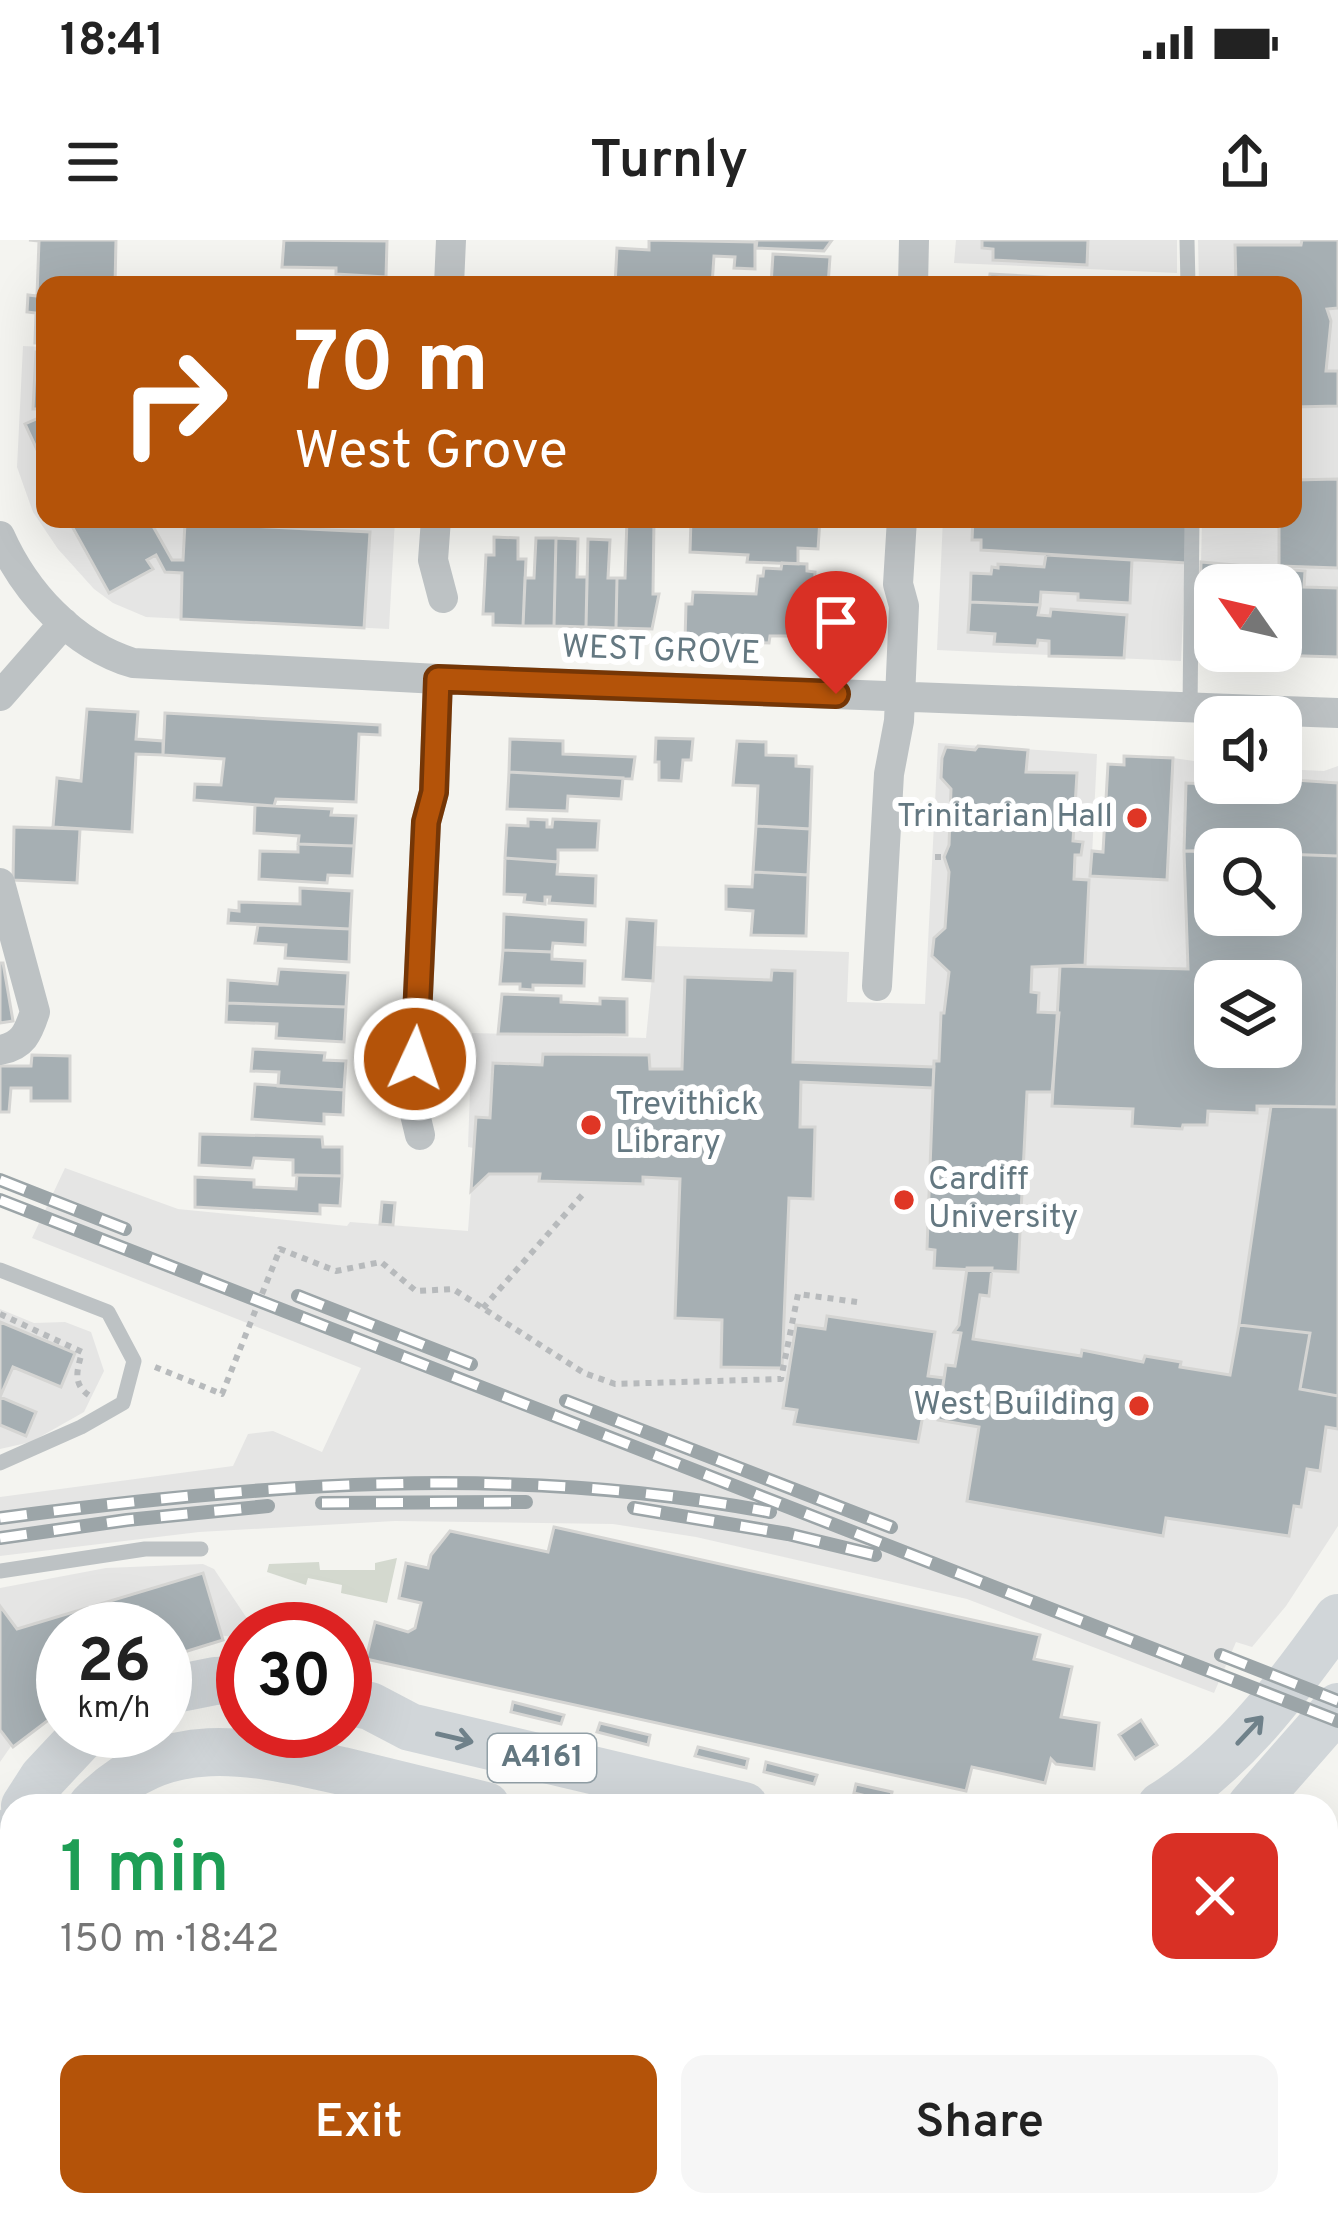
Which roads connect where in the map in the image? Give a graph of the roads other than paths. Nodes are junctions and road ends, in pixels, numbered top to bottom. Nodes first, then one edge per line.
1 (451, 240) edge
2 (914, 240) edge
3 (1187, 240) edge
4 (449, 276) edge
5 (913, 276) edge
6 (1188, 276) edge
7 (436, 528) edge
8 (901, 528) edge
9 (1192, 528) edge
10 (0, 536) edge
11 (443, 598) dead end
12 (64, 623) junction
13 (438, 679) junction
14 (0, 697) edge
15 (900, 697) junction
16 (1190, 709) junction
17 (1338, 713) edge
18 (0, 883) edge
19 (877, 986) dead end
20 (0, 1050) edge
21 (420, 1135) dead end
22 (0, 1270) edge
23 (0, 1463) edge
24 (201, 1549) dead end
25 (0, 1571) edge
26 (1338, 1618) edge
27 (372, 1707) edge
28 (1338, 1707) edge
29 (62, 1758) edge
30 (595, 1771) junction
31 (34, 1794) edge
32 (104, 1794) edge
33 (436, 1794) edge
34 (621, 1794) edge
35 (693, 1794) edge
36 (1178, 1794) edge
37 (1262, 1794) edge

1 - 4 street
2 - 5 street
3 - 6 lane
7 - 11 street
8 - 15 street
9 - 16 lane
10 - 12 street, WEST GROVE
12 - 13 street, WEST GROVE
12 - 14 street
13 - 15 street, WEST GROVE
13 - 21 street
15 - 16 street, WEST GROVE
15 - 19 street
16 - 17 street, WEST GROVE
18 - 20 street
22 - 23 lane
24 - 25 lane
36 -> 26 main road
27 -> 30 main road, A4161
28 - 37 main road
29 - 31 main road
30 - 34 street
30 - 35 main road, A4161
32 - 33 main road, A4161

